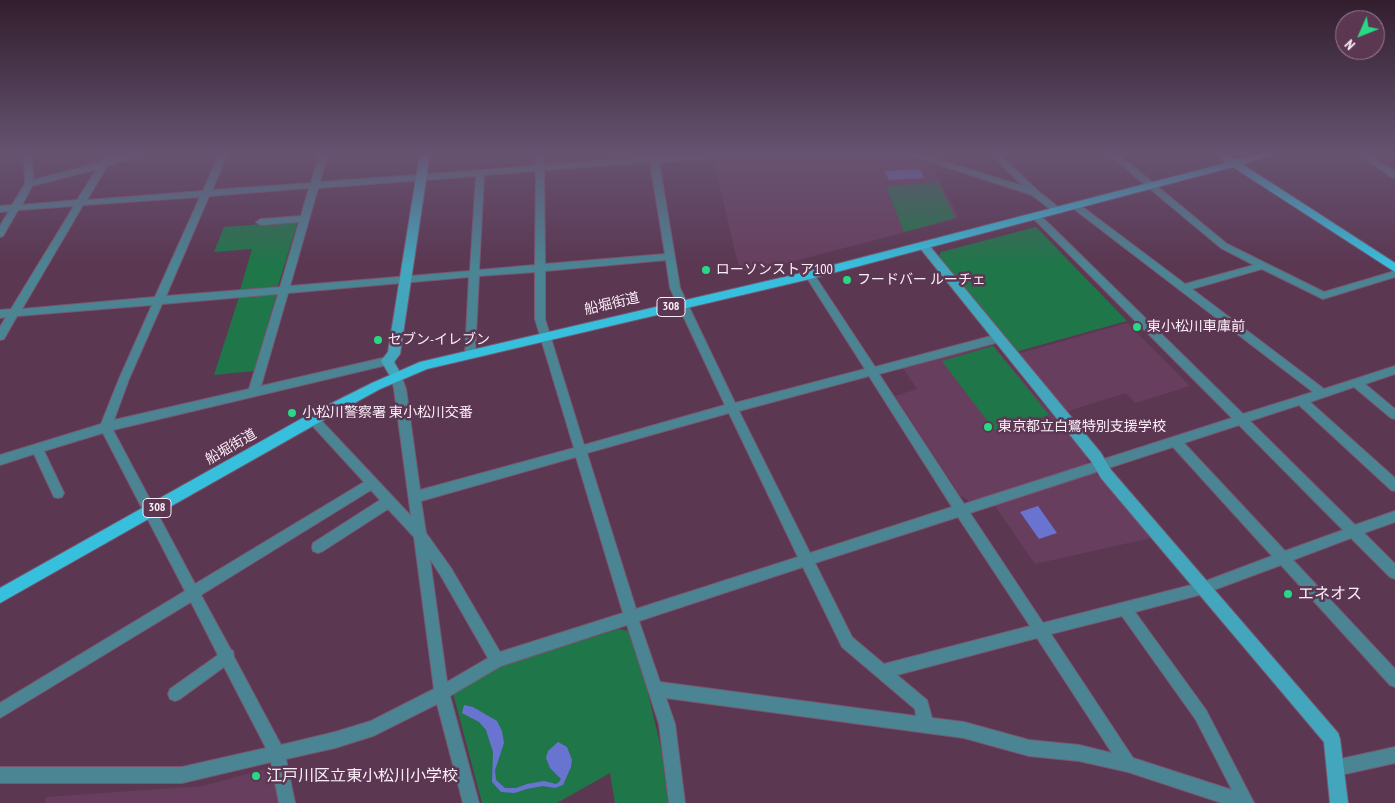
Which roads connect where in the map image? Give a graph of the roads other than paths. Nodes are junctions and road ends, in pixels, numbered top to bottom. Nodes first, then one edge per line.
1 (26, 190) edge
2 (88, 190) edge
3 (237, 190) edge
4 (312, 190) edge
5 (419, 190) edge
6 (479, 190) edge
7 (540, 190) edge
8 (659, 190) edge
9 (1027, 190) edge
10 (1032, 190) edge
11 (1132, 190) edge
12 (1157, 190) edge
13 (1281, 190) edge
14 (1285, 190) edge
15 (207, 193) junction
16 (1035, 193) junction
17 (81, 203) junction
18 (18, 206) junction
19 (1077, 207) junction
20 (0, 209) edge
21 (1058, 211) junction
22 (1037, 217) junction
23 (303, 219) junction
24 (261, 222) dead end
25 (0, 234) edge
26 (924, 246) junction
27 (670, 257) junction
28 (1395, 260) edge
29 (1262, 266) junction
30 (540, 268) junction
31 (1395, 268) edge
32 (473, 274) junction
33 (1395, 274) edge
34 (810, 275) junction
35 (406, 279) junction
36 (1183, 288) junction
37 (282, 290) junction
38 (159, 301) junction
39 (683, 304) junction
40 (14, 313) junction
41 (0, 314) edge
42 (0, 336) edge
43 (545, 336) junction
44 (999, 338) junction
45 (470, 354) junction
46 (387, 361) junction
47 (1395, 370) edge
48 (874, 373) junction
49 (396, 376) junction
50 (1355, 382) junction
51 (254, 391) junction
52 (1322, 394) junction
53 (1300, 400) junction
54 (732, 408) junction
55 (1395, 415) edge
56 (313, 419) junction
57 (1240, 420) junction
58 (106, 427) junction
59 (1174, 441) junction
60 (37, 448) junction
61 (581, 452) junction
62 (0, 460) edge
63 (1101, 466) junction
64 (373, 483) junction
65 (1395, 486) edge
66 (58, 493) dead end
67 (415, 498) junction
68 (389, 501) junction
69 (961, 510) junction
70 (150, 512) junction
71 (1395, 516) edge
72 (1353, 532) junction
73 (419, 534) junction
74 (318, 547) dead end
75 (806, 559) junction
76 (1284, 559) junction
77 (1395, 573) edge
78 (1203, 588) junction
79 (195, 593) junction
80 (0, 596) edge
81 (1125, 609) junction
82 (631, 616) junction
83 (1040, 631) junction
84 (228, 656) junction
85 (497, 660) junction
86 (884, 672) junction
87 (1395, 680) edge
88 (655, 689) junction
89 (442, 692) junction
90 (175, 694) dead end
91 (0, 711) edge
92 (925, 724) junction
93 (277, 753) junction
94 (1395, 755) edge
95 (1128, 764) junction
96 (1336, 768) junction
97 (0, 775) edge
98 (287, 803) edge
99 (471, 803) edge
100 (677, 803) edge
101 (1245, 803) edge
102 (1339, 803) edge

1 - 18 street
2 - 17 street
3 - 15 street
4 - 23 street
5 - 35 street
6 - 32 street
7 - 30 street
8 - 27 street
9 - 16 street
10 - 16 street
11 - 19 main road, 船堀街道 / 308
12 - 29 street
13 - 31 main road
14 - 28 main road
15 - 17 street
15 - 38 street
16 - 21 street
17 - 18 street
17 - 40 street
18 - 20 street
18 - 25 street
19 - 21 main road, 船堀街道 / 308
19 - 36 street
21 - 22 main road, 船堀街道 / 308
22 - 26 main road, 船堀街道 / 308
22 - 57 street
23 - 24 street
23 - 37 street
26 - 34 main road, 船堀街道 / 308
26 - 44 street
27 - 30 street
27 - 39 street
29 - 33 street
29 - 36 street
30 - 32 street
30 - 43 street
32 - 35 street
32 - 45 street
34 - 39 main road, 船堀街道 / 308
34 - 48 street
35 - 37 street
35 - 46 street
36 - 52 street
37 - 38 street
37 - 51 street
38 - 40 street
38 - 58 street
39 - 43 main road, 船堀街道 / 308
39 - 54 street
40 - 41 street
40 - 42 street
43 - 45 main road, 船堀街道 / 308
43 - 61 street
44 - 48 street
44 - 63 street
45 - 49 main road, 船堀街道 / 308
46 - 49 street
46 - 51 street
47 - 50 street
48 - 54 street
48 - 69 street
49 - 56 main road, 船堀街道 / 308
49 - 67 street
50 - 52 street
50 - 55 street
51 - 58 street
52 - 53 street
53 - 57 street
53 - 65 street
54 - 61 street
54 - 75 street
56 - 64 street
56 - 70 main road, 船堀街道 / 308
57 - 59 street
57 - 72 street
58 - 60 street
58 - 70 street
59 - 63 street
59 - 76 street
60 - 62 street
60 - 66 street
61 - 67 street
61 - 82 street
63 - 69 street
63 - 78 street
64 - 68 street
64 - 79 street
67 - 73 street
68 - 73 street
68 - 74 street
69 - 75 street
69 - 83 street
70 - 79 street
70 - 80 main road, 船堀街道 / 308
71 - 72 street
72 - 76 street
72 - 77 street
73 - 85 street
73 - 89 street
75 - 82 street
75 - 86 street
76 - 78 street
76 - 87 street
78 - 81 street
78 - 96 street
79 - 84 street
79 - 91 street
81 - 83 street
81 - 101 street
82 - 85 street
82 - 88 street
83 - 86 street
83 - 95 street
84 - 90 street
84 - 93 street
85 - 89 street
86 - 92 street
88 - 92 street
88 - 100 street
89 - 93 street
89 - 99 street
92 - 95 street
93 - 97 street
93 - 98 street
94 - 96 street
95 - 101 street
96 - 102 street

